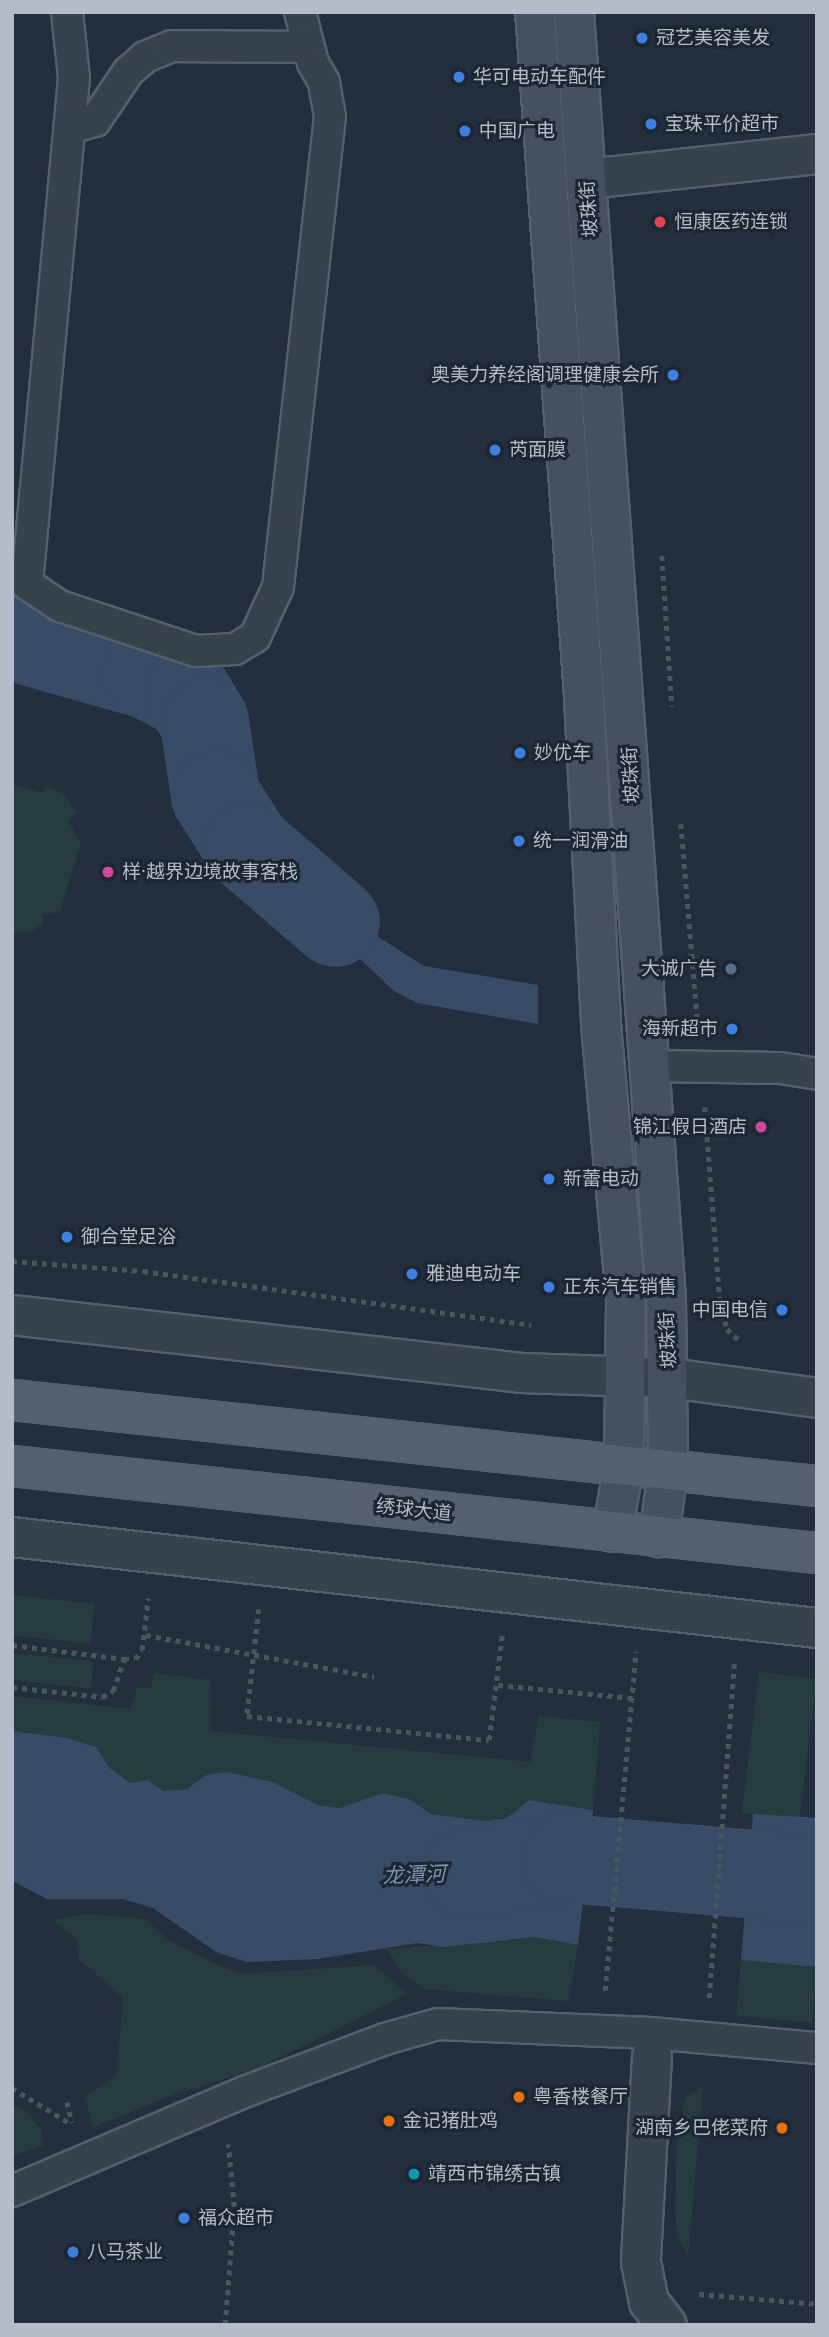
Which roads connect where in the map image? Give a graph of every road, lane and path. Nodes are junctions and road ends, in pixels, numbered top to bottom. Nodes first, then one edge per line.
1 (67, 12) edge
2 (300, 12) edge
3 (535, 12) edge
4 (574, 12) edge
5 (308, 47) junction
6 (70, 128) junction
7 (817, 154) edge
8 (587, 179) junction
9 (652, 1066) junction
10 (701, 1066) junction
11 (817, 1074) edge
12 (12, 1261) edge
13 (12, 1315) edge
14 (537, 1326) dead end
15 (741, 1343) dead end
16 (670, 1378) junction
17 (627, 1379) junction
18 (817, 1398) edge
19 (12, 1400) edge
20 (12, 1466) edge
21 (624, 1466) junction
22 (668, 1469) junction
23 (817, 1486) edge
24 (612, 1532) junction
25 (12, 1537) edge
26 (659, 1537) junction
27 (817, 1553) edge
28 (148, 1585) dead end
29 (260, 1603) dead end
30 (503, 1622) dead end
31 (817, 1628) edge
32 (146, 1635) junction
33 (636, 1638) dead end
34 (12, 1645) edge
35 (736, 1649) dead end
36 (253, 1657) junction
37 (124, 1659) junction
38 (374, 1677) dead end
39 (498, 1685) junction
40 (12, 1687) edge
41 (633, 1698) junction
42 (609, 1953) dead end
43 (711, 1957) dead end
44 (817, 2048) edge
45 (652, 2056) dead end
46 (12, 2088) edge
47 (72, 2124) dead end
48 (228, 2136) dead end
49 (12, 2191) edge
50 (817, 2304) edge
51 (658, 2313) edge
52 (225, 2325) edge

1 - 6 lane
2 - 5 lane
3 - 17 main road, 坡珠街
4 - 8 main road, 坡珠街
5 - 6 lane
5 - 6 lane
7 - 8 street
8 - 9 main road, 坡珠街
9 - 10 lane
9 - 16 main road, 坡珠街
10 - 11 lane
10 - 15 path
12 - 14 path
13 - 17 street
16 - 17 street
16 - 18 street
16 - 22 main road, 坡珠街
17 - 21 main road, 坡珠街
19 - 21 main road
20 - 24 main road, 绣球大道
21 - 22 main road
21 - 24 main road, 坡珠街
22 - 23 main road
22 - 26 main road, 坡珠街
24 - 26 main road, 绣球大道
25 - 31 street
26 - 27 main road, 绣球大道
28 - 32 path
29 - 36 path
30 - 39 path
32 - 36 path
32 - 37 path
33 - 41 path
34 - 37 path
35 - 43 path
36 - 38 path
36 - 39 path
37 - 40 path
39 - 41 path
41 - 42 path
44 - 49 lane
45 - 51 street
46 - 47 path
48 - 52 path
50 - 51 path

